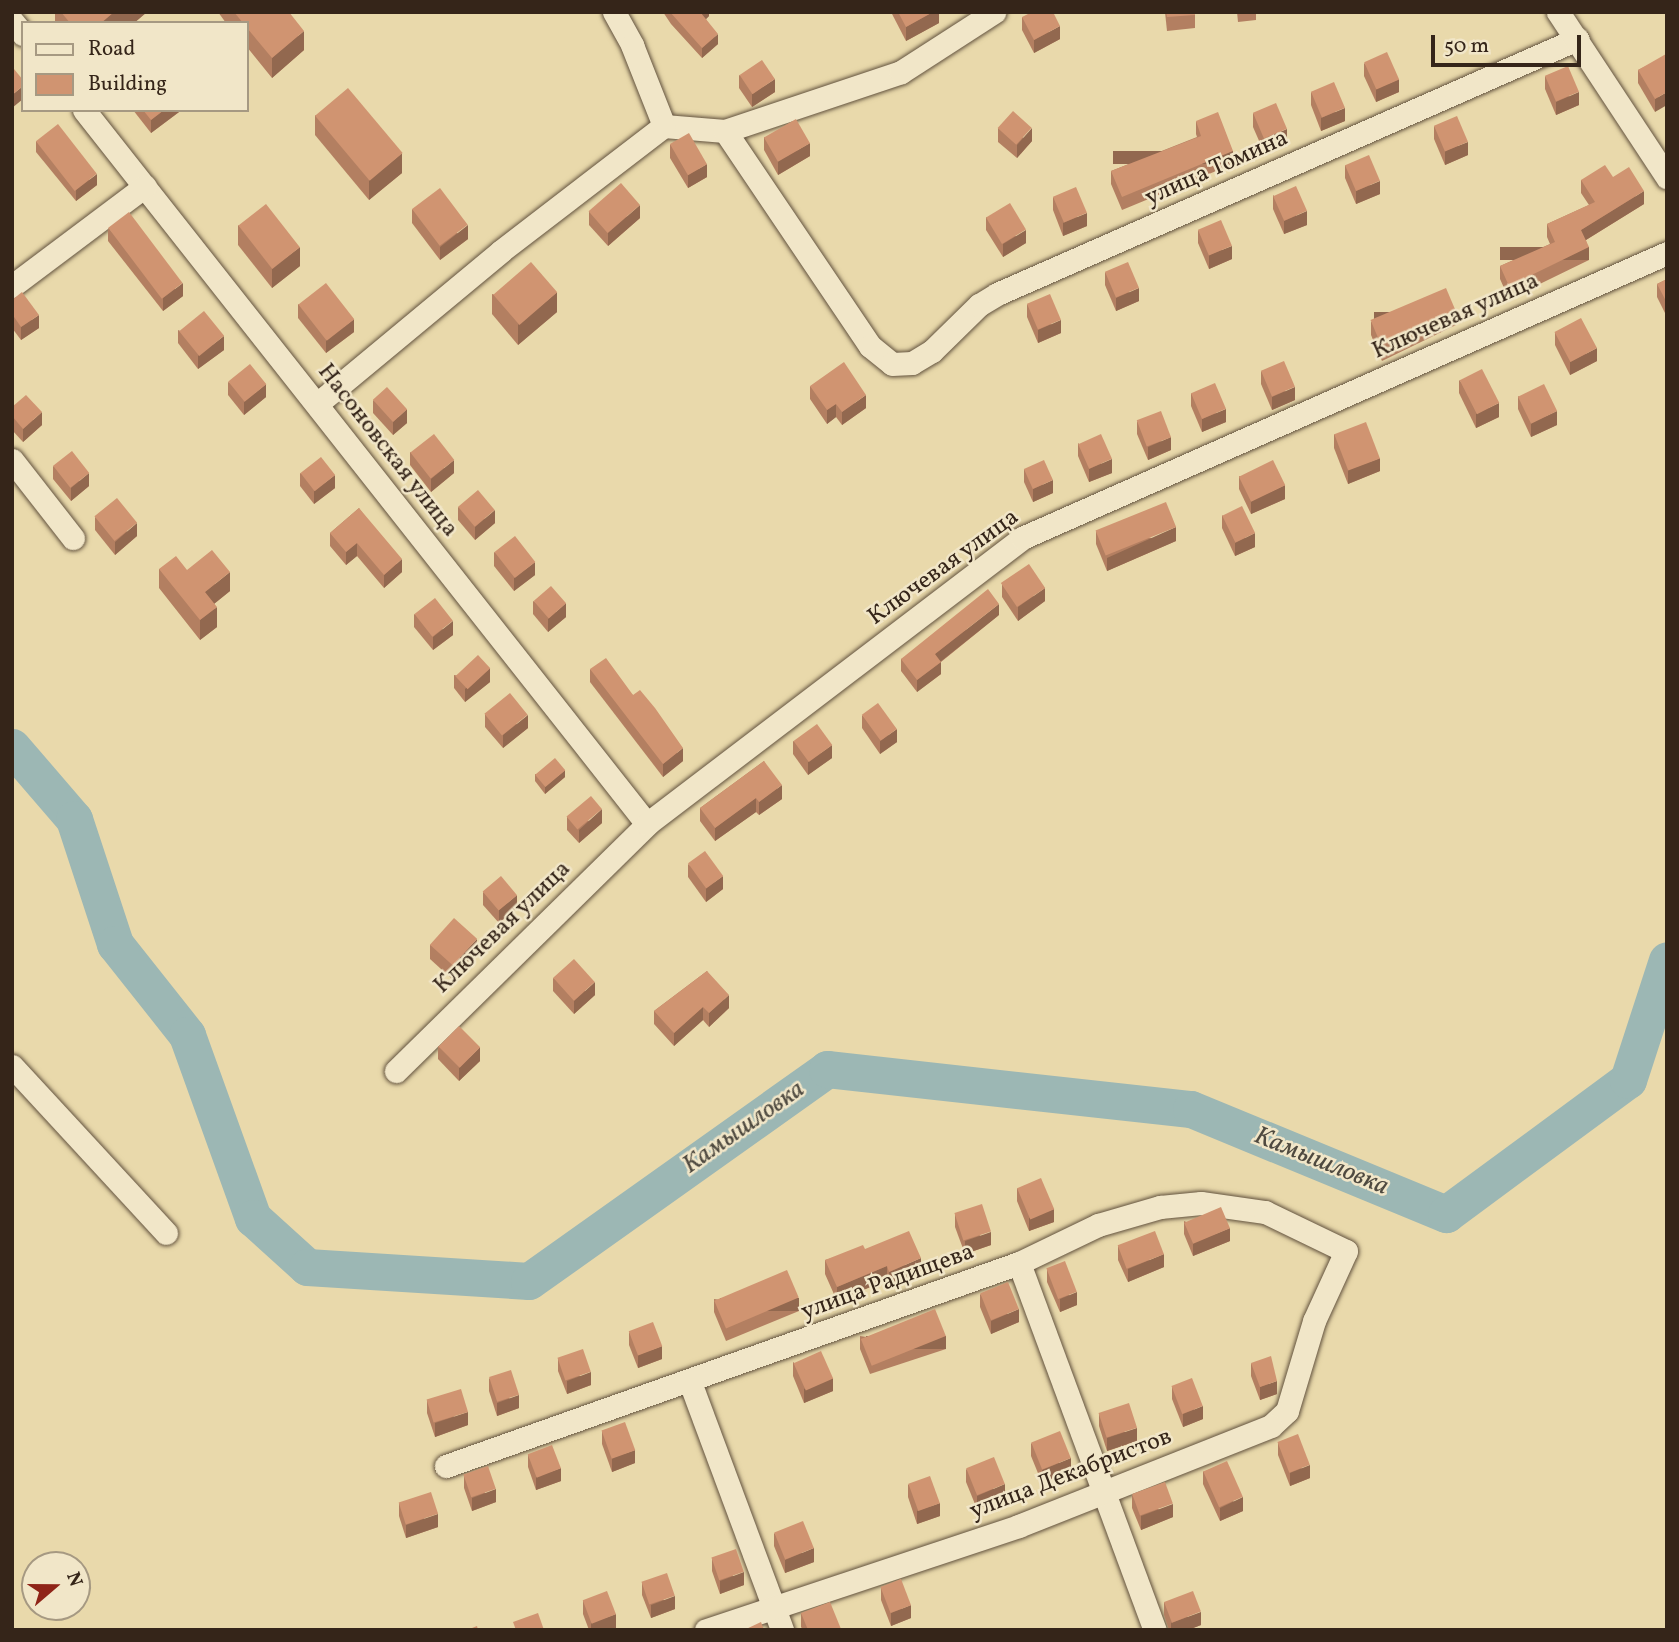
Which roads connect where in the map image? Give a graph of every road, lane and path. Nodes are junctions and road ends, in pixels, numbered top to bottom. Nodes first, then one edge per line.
1 (614, 12) edge
2 (1558, 12) edge
3 (985, 15) edge
4 (1577, 39) junction
5 (86, 112) edge
6 (664, 126) junction
7 (725, 131) junction
8 (1667, 177) edge
9 (145, 186) junction
10 (1667, 253) edge
11 (12, 286) edge
12 (317, 404) junction
13 (12, 460) edge
14 (73, 538) dead end
15 (647, 824) junction
16 (12, 1066) edge
17 (396, 1071) dead end
18 (166, 1233) dead end
19 (1346, 1251) joint
20 (1020, 1263) junction
21 (690, 1382) junction
22 (446, 1466) dead end
23 (1101, 1494) junction
24 (773, 1606) junction
25 (706, 1630) edge
26 (782, 1630) edge
27 (1155, 1630) edge

1 - 6 street
2 - 4 street
3 - 7 street
4 - 7 street, улица Томина
4 - 8 street
5 - 9 street, Насоновская улица
6 - 7 street
6 - 12 street
9 - 11 street
9 - 12 street, Насоновская улица
10 - 15 street, Ключевая улица
12 - 15 street, Насоновская улица
13 - 14 street
15 - 17 street, Ключевая улица
16 - 18 street
19 - 20 street, улица Радищева
19 - 23 street, улица Декабристов
20 - 21 street, улица Радищева
20 - 23 street
21 - 22 street, улица Радищева
21 - 24 street
23 - 24 street, улица Декабристов
23 - 27 street
24 - 25 street, улица Декабристов
24 - 26 street

